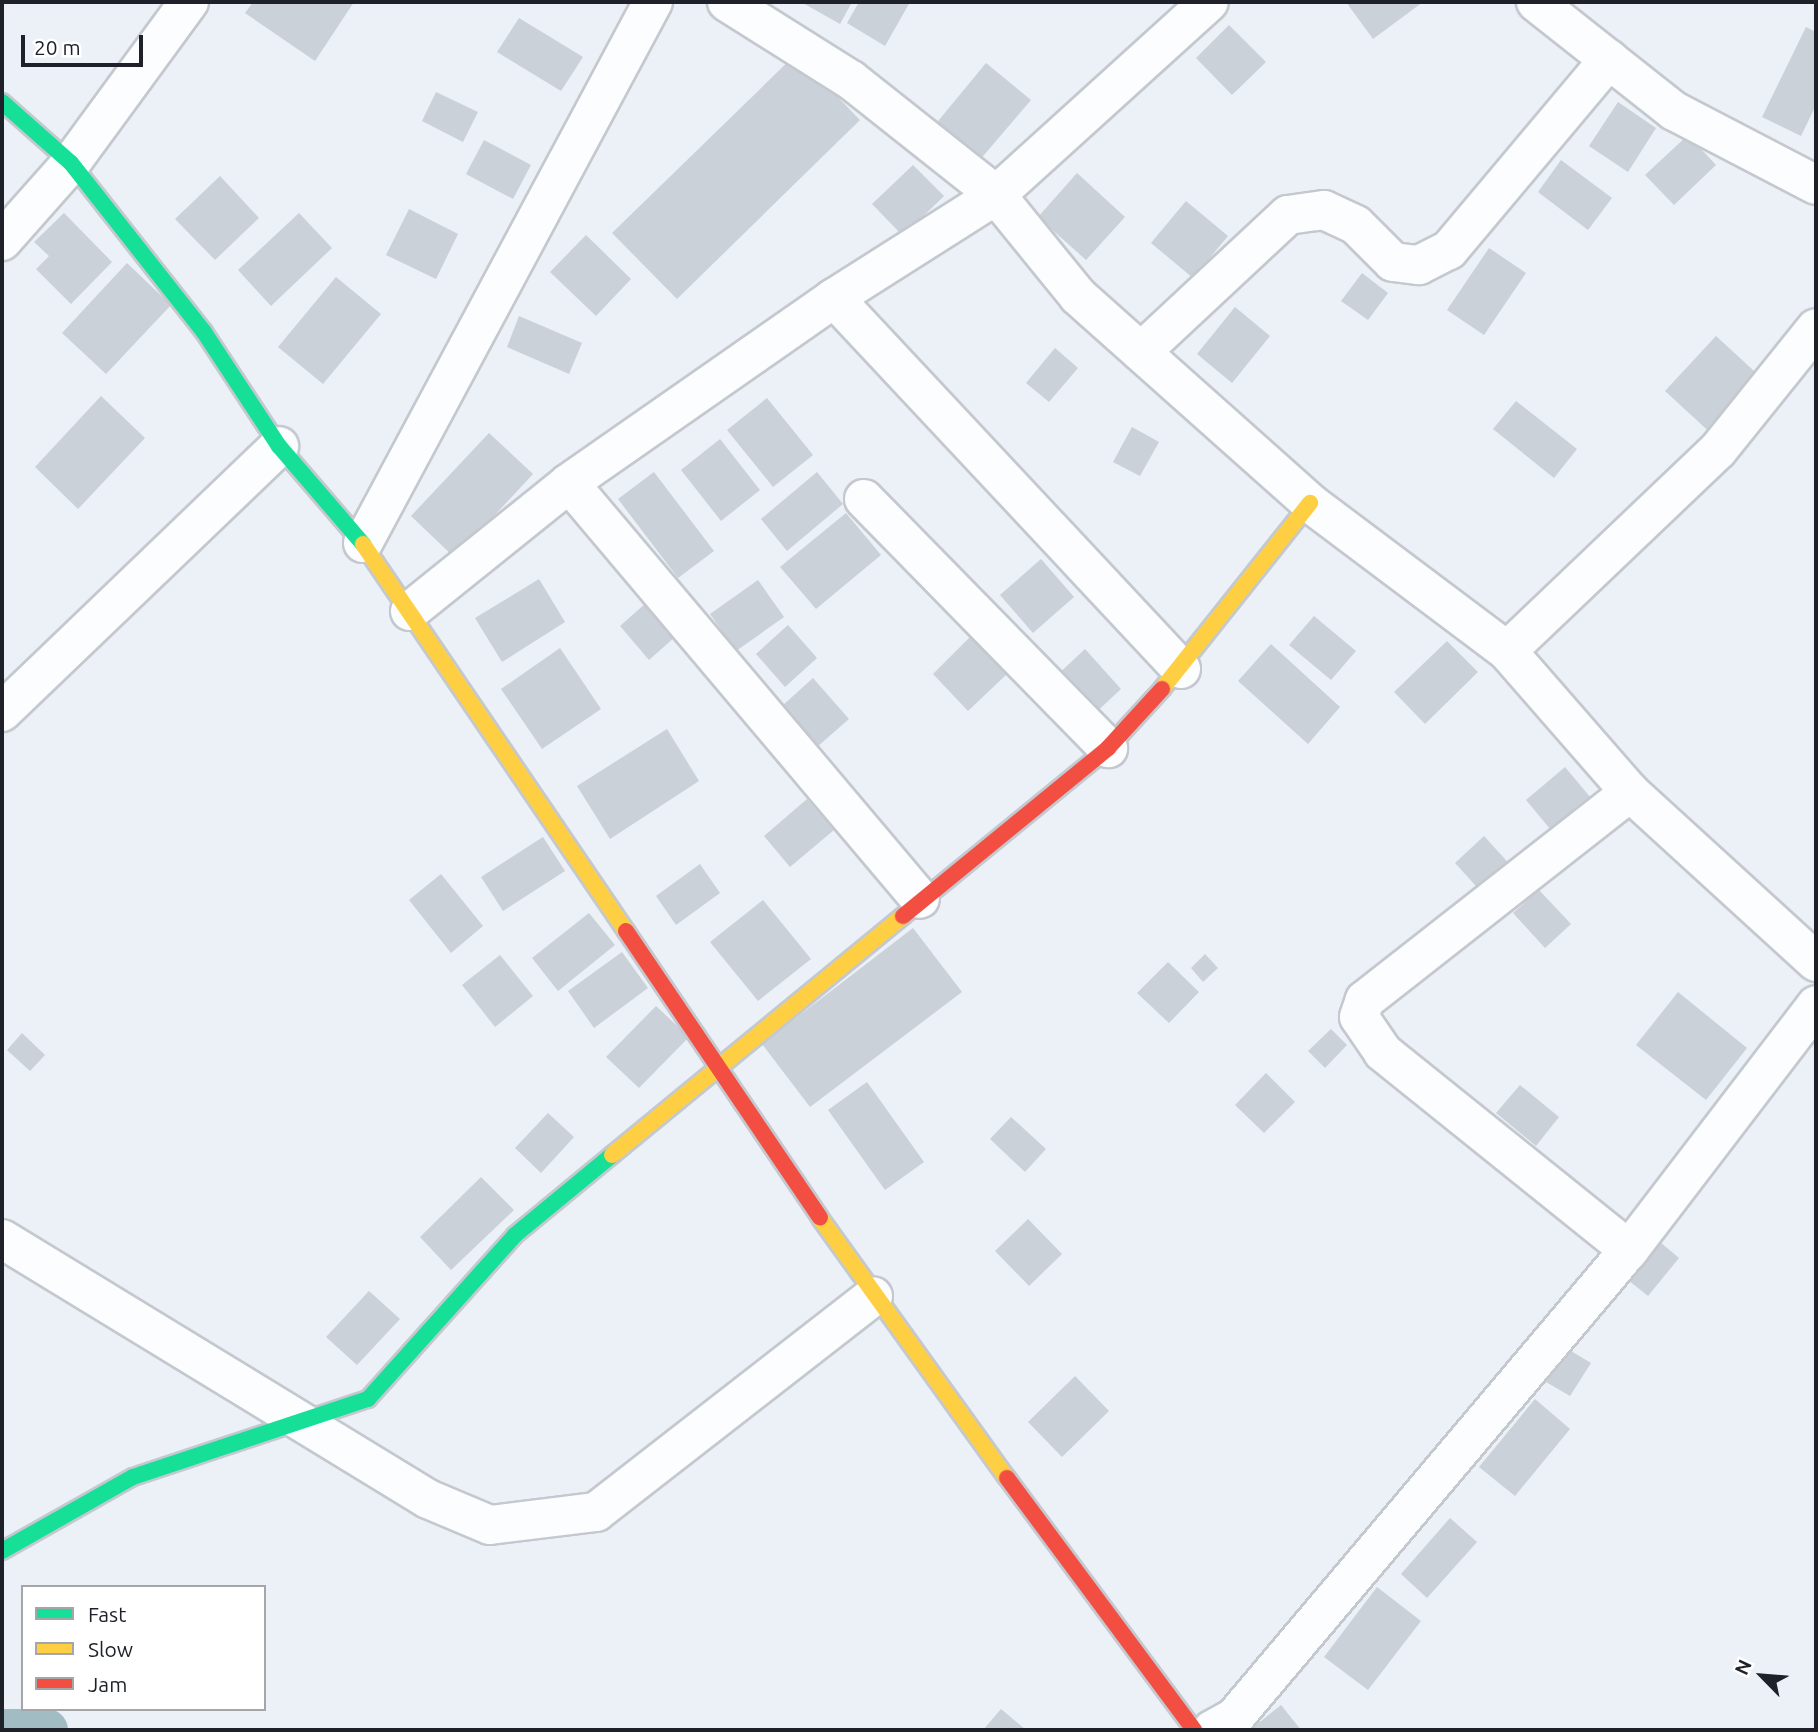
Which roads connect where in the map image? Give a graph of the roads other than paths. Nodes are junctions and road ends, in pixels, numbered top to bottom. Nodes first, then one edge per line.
1 (189, 2) edge
2 (653, 2) edge
3 (727, 2) edge
4 (1209, 2) edge
5 (1536, 2) edge
6 (1609, 59) junction
7 (2, 102) edge
8 (71, 163) junction
9 (1816, 185) edge
10 (996, 195) junction
11 (2, 241) edge
12 (834, 298) junction
13 (1816, 328) edge
14 (1141, 352) junction
15 (279, 446) junction
16 (569, 483) junction
17 (864, 499) dead end
18 (1310, 503) junction
19 (363, 543) junction
20 (410, 611) junction
21 (1507, 651) junction
22 (1181, 669) junction
23 (2, 712) edge
24 (1108, 748) junction
25 (1630, 792) junction
26 (920, 899) junction
27 (1816, 962) edge
28 (1816, 1005) edge
29 (720, 1062) junction
30 (2, 1239) edge
31 (1629, 1250) junction
32 (873, 1296) junction
33 (293, 1419) junction
34 (2, 1551) edge
35 (1194, 1730) edge
36 (1213, 1730) edge

1 - 8 street
2 - 19 street
3 - 10 street
4 - 10 street
5 - 6 street
6 - 9 street
6 - 14 street
7 - 8 street
8 - 11 street
8 - 15 street
10 - 12 street
10 - 14 street
12 - 16 street
12 - 22 street
13 - 21 street
14 - 18 street
15 - 19 street
15 - 23 street
16 - 20 street
16 - 26 street
17 - 24 street
18 - 21 street
18 - 22 street
19 - 20 street
20 - 29 street
21 - 25 street
22 - 24 street
24 - 26 street
25 - 27 street
25 - 31 street
26 - 29 street
28 - 31 street
29 - 32 street
29 - 33 street
30 - 33 street
31 - 36 street
32 - 33 street
32 - 35 street
33 - 34 street

